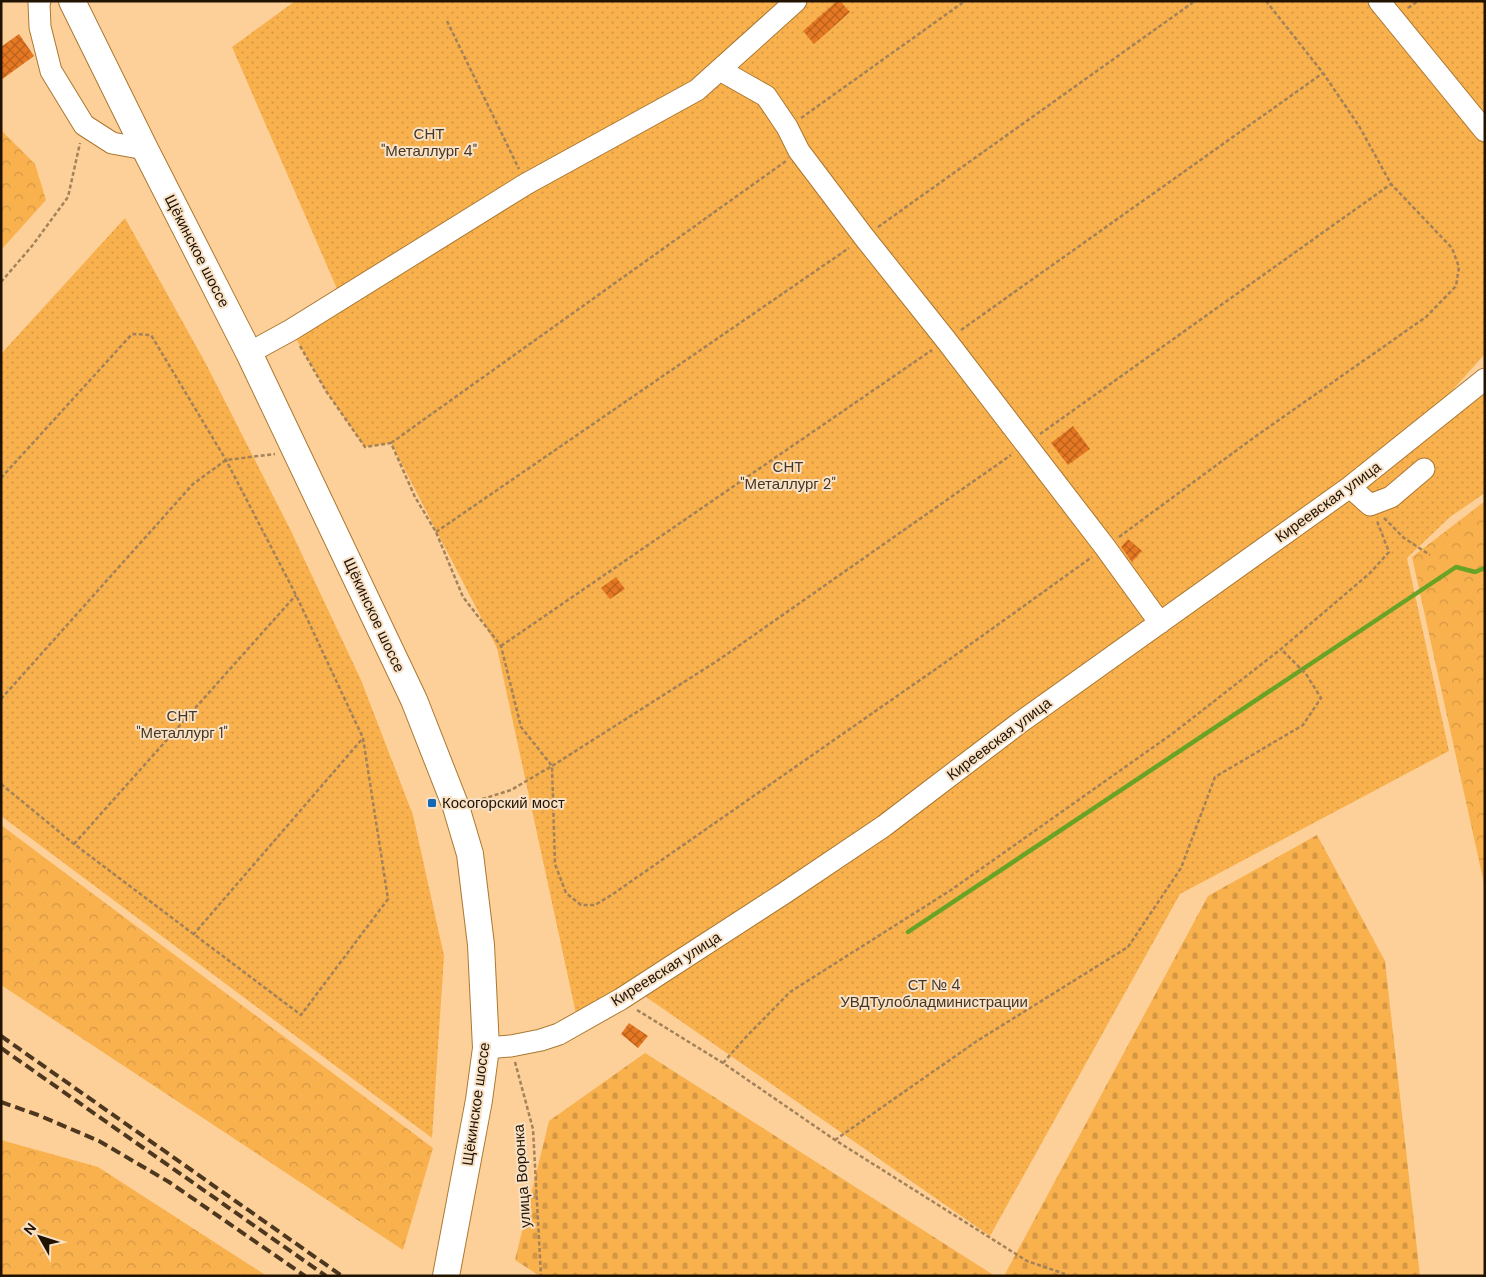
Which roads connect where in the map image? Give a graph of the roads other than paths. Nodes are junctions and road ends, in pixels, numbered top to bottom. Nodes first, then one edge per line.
1 (40, 1) edge
2 (72, 1) edge
3 (796, 1) edge
4 (1379, 1) edge
5 (720, 70) junction
6 (1485, 131) edge
7 (145, 149) junction
8 (249, 353) junction
9 (1485, 379) edge
10 (1424, 469) dead end
11 (1350, 488) junction
12 (1160, 623) junction
13 (499, 1047) junction
14 (446, 1276) edge

1 - 7 street
2 - 7 main road, Щёкинское шоссе
3 - 5 street
4 - 6 street
5 - 8 street
5 - 12 street
7 - 8 main road, Щёкинское шоссе
8 - 13 main road, Щёкинское шоссе
9 - 11 street, Киреевская улица
10 - 11 street
11 - 12 street, Киреевская улица
12 - 13 street, Киреевская улица
13 - 14 main road, Щёкинское шоссе

